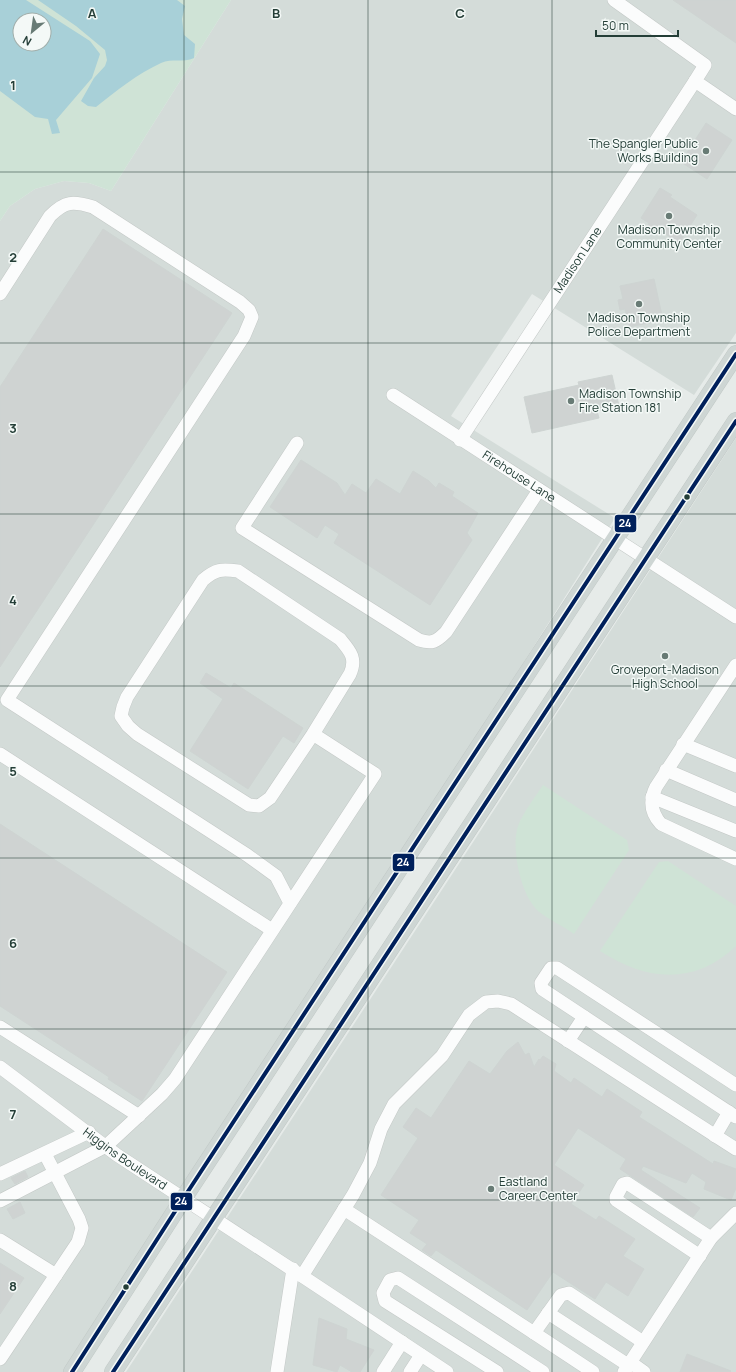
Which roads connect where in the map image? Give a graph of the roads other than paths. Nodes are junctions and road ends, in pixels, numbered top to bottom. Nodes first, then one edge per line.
1 (614, 0) edge
2 (695, 81) junction
3 (736, 109) edge
4 (0, 294) edge
5 (736, 354) edge
6 (393, 395) dead end
7 (736, 420) edge
8 (460, 440) junction
9 (297, 443) dead end
10 (539, 490) junction
11 (616, 540) junction
12 (645, 559) junction
13 (736, 617) edge
14 (736, 665) edge
15 (3, 698) edge
16 (313, 734) junction
17 (683, 744) junction
18 (0, 754) edge
19 (736, 766) edge
20 (666, 770) junction
21 (652, 797) junction
22 (736, 800) edge
23 (736, 831) edge
24 (736, 859) edge
25 (290, 903) junction
26 (272, 930) junction
27 (584, 1017) junction
28 (0, 1027) edge
29 (568, 1041) junction
30 (0, 1067) edge
31 (736, 1085) edge
32 (732, 1114) edge
33 (138, 1116) junction
34 (88, 1132) junction
35 (715, 1136) junction
36 (106, 1146) junction
37 (736, 1149) edge
38 (45, 1154) junction
39 (55, 1172) junction
40 (0, 1174) edge
41 (183, 1199) junction
42 (0, 1201) edge
43 (344, 1209) junction
44 (736, 1213) edge
45 (214, 1219) junction
46 (711, 1238) junction
47 (0, 1240) edge
48 (700, 1256) junction
49 (297, 1273) junction
50 (56, 1275) junction
51 (548, 1313) junction
52 (534, 1333) junction
53 (402, 1342) junction
54 (643, 1342) junction
55 (421, 1355) junction
56 (0, 1359) edge
57 (627, 1366) edge
58 (445, 1371) edge
59 (72, 1372) edge
60 (113, 1372) edge
61 (277, 1372) edge
62 (383, 1372) edge
63 (410, 1372) edge
64 (496, 1372) edge
65 (543, 1372) edge
66 (593, 1372) edge
67 (644, 1372) edge

1 - 2 street, Madison Lane
2 - 3 street
2 - 8 street, Madison Lane
4 - 15 street
5 - 11 main road
6 - 8 street, Firehouse Lane
7 - 12 main road
8 - 10 street, Firehouse Lane
9 - 10 street
10 - 11 street, Firehouse Lane
11 - 12 street, Firehouse Lane
11 - 41 main road
12 - 13 street, Firehouse Lane
12 - 45 main road
14 - 17 street
15 - 25 street
16 - 16 street
16 - 25 street
17 - 19 street
17 - 20 street
18 - 26 street
20 - 21 street
20 - 22 street
21 - 23 street
21 - 24 street
25 - 26 street
26 - 33 street
27 - 29 street
27 - 31 street
27 - 32 street
28 - 33 street
29 - 35 street
29 - 43 street
30 - 34 street, Higgins Boulevard
32 - 35 street
33 - 36 street
34 - 36 street, Higgins Boulevard
34 - 38 street
35 - 37 street
36 - 39 street
36 - 41 street, Higgins Boulevard
38 - 39 street
38 - 40 street
39 - 42 street
39 - 50 street
41 - 45 street, Higgins Boulevard
41 - 59 main road
43 - 49 street
43 - 52 street
44 - 46 street
45 - 49 street, Higgins Boulevard
45 - 60 main road
46 - 48 street
46 - 48 street
47 - 50 street
48 - 54 street
49 - 53 street, Higgins Boulevard
49 - 61 street
50 - 56 street
51 - 52 street
51 - 54 street
51 - 57 street
52 - 66 street
53 - 55 street, Higgins Boulevard
53 - 62 street
54 - 57 street
55 - 58 street, Higgins Boulevard
55 - 63 street
57 - 67 street
64 - 65 street

